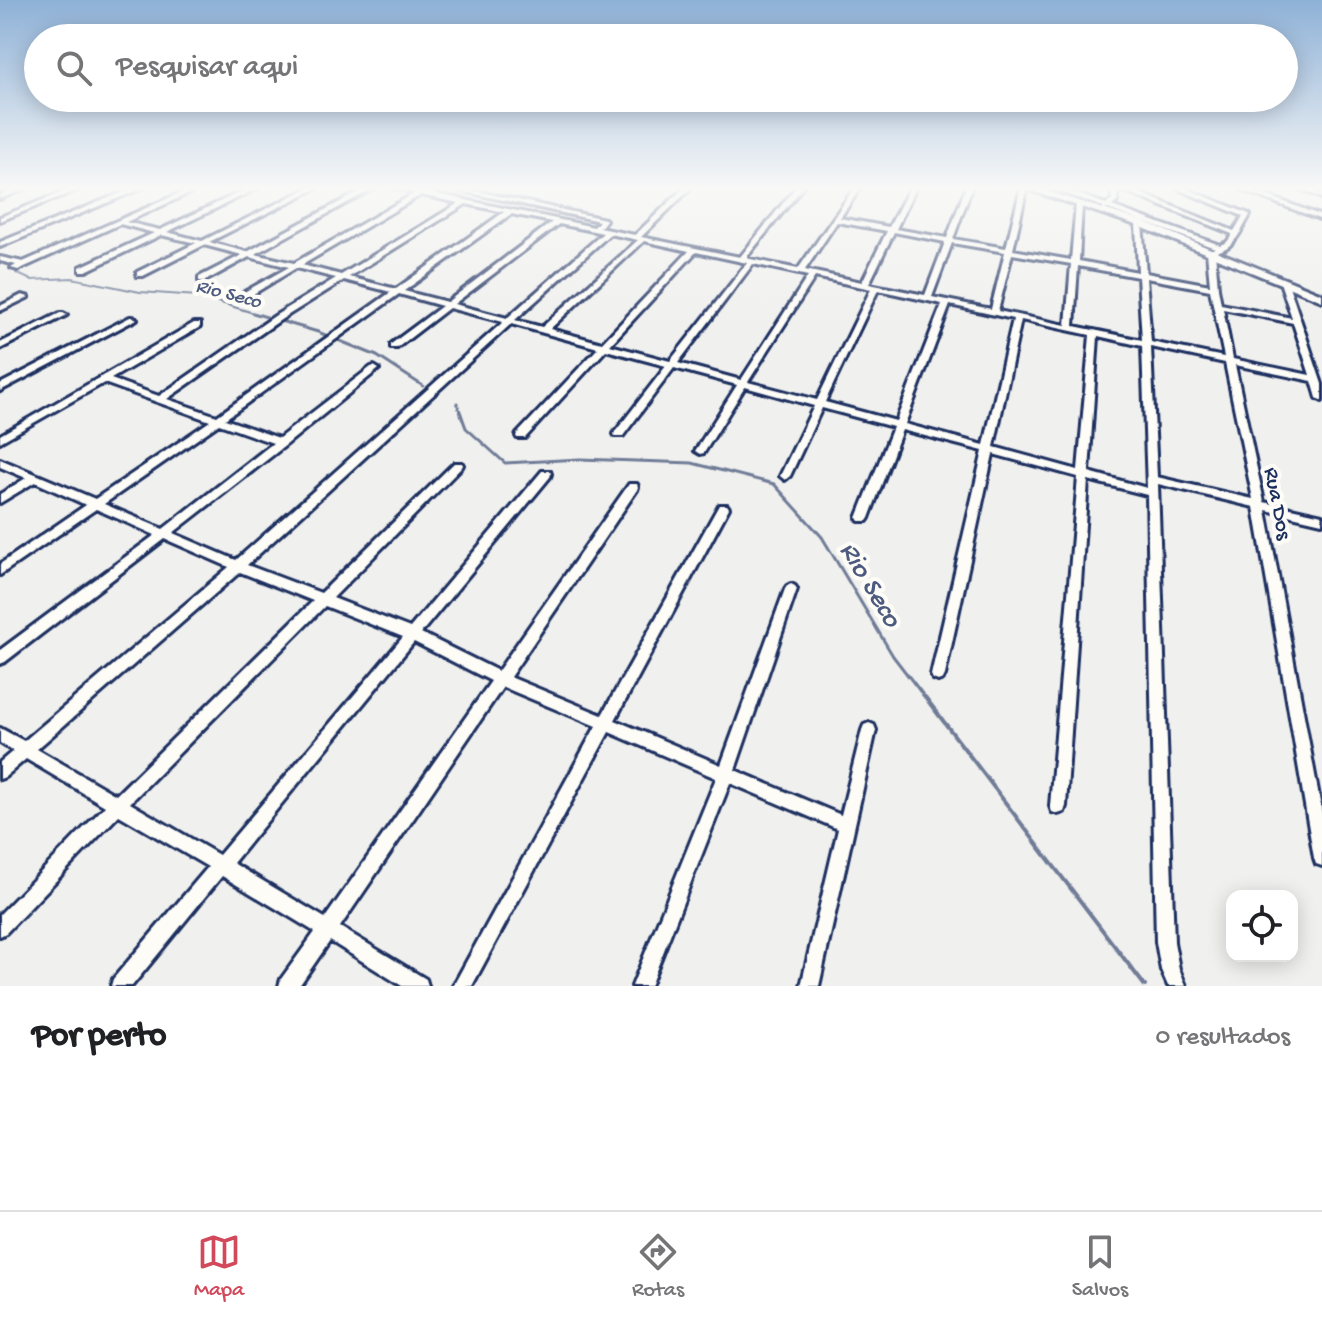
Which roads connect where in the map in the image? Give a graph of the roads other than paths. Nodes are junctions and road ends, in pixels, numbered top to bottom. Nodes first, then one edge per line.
1 (29, 233) edge
2 (94, 233) edge
3 (160, 233) edge
4 (166, 233) edge
5 (224, 233) edge
6 (288, 233) edge
7 (351, 233) edge
8 (416, 233) edge
9 (479, 233) edge
10 (542, 233) edge
11 (607, 233) edge
12 (613, 233) edge
13 (645, 233) edge
14 (766, 233) edge
15 (828, 233) edge
16 (889, 233) edge
17 (902, 233) edge
18 (952, 233) edge
19 (1014, 233) edge
20 (1076, 233) edge
21 (1140, 233) edge
22 (1168, 233) edge
23 (1172, 233) edge
24 (1234, 233) edge
25 (640, 238) junction
26 (949, 241) junction
27 (204, 243) junction
28 (0, 245) edge
29 (694, 250) junction
30 (1216, 250) junction
31 (1010, 252) junction
32 (249, 254) junction
33 (0, 259) edge
34 (746, 261) junction
35 (1073, 263) junction
36 (295, 266) junction
37 (83, 269) dead end
38 (800, 272) junction
39 (140, 274) dead end
40 (812, 275) junction
41 (1142, 275) junction
42 (344, 278) junction
43 (202, 279) dead end
44 (1284, 282) junction
45 (864, 285) junction
46 (876, 287) junction
47 (1214, 288) junction
48 (396, 291) junction
49 (247, 294) dead end
50 (1322, 296) edge
51 (25, 297) dead end
52 (928, 298) junction
53 (947, 302) junction
54 (448, 305) junction
55 (1218, 306) junction
56 (0, 309) edge
57 (994, 312) junction
58 (63, 315) dead end
59 (1018, 317) junction
60 (133, 319) dead end
61 (507, 321) junction
62 (1296, 321) junction
63 (197, 325) dead end
64 (1070, 328) junction
65 (544, 330) junction
66 (1094, 333) junction
67 (1146, 344) junction
68 (0, 346) edge
69 (394, 346) dead end
70 (605, 347) junction
71 (1229, 360) junction
72 (671, 363) junction
73 (374, 369) dead end
74 (103, 379) junction
75 (1315, 379) junction
76 (745, 383) junction
77 (0, 388) edge
78 (1322, 398) edge
79 (160, 399) junction
80 (820, 404) junction
81 (218, 420) junction
82 (899, 425) junction
83 (619, 434) dead end
84 (521, 436) dead end
85 (0, 439) edge
86 (282, 443) junction
87 (989, 449) junction
88 (700, 451) dead end
89 (0, 463) edge
90 (458, 465) dead end
91 (546, 474) dead end
92 (1083, 474) junction
93 (785, 476) dead end
94 (34, 478) junction
95 (1152, 486) junction
96 (633, 487) dead end
97 (0, 499) edge
98 (1259, 502) junction
99 (96, 504) junction
100 (723, 508) dead end
101 (863, 518) dead end
102 (1322, 519) edge
103 (164, 534) junction
104 (238, 566) junction
105 (0, 570) edge
106 (791, 589) dead end
107 (322, 598) junction
108 (410, 634) junction
109 (0, 658) edge
110 (938, 675) dead end
111 (502, 680) junction
112 (607, 723) junction
113 (869, 730) dead end
114 (0, 735) edge
115 (25, 750) junction
116 (0, 772) edge
117 (726, 773) junction
118 (118, 804) junction
119 (1058, 806) dead end
120 (847, 825) junction
121 (1320, 827) edge
122 (1322, 858) edge
123 (218, 866) junction
124 (0, 927) edge
125 (328, 928) junction
126 (120, 986) edge
127 (288, 986) edge
128 (419, 986) edge
129 (462, 986) edge
130 (641, 986) edge
131 (810, 986) edge
132 (1177, 986) edge

1 - 28 street
2 - 33 street
3 - 37 street
4 - 27 street
5 - 27 street
6 - 32 street
7 - 36 street
8 - 42 street
9 - 48 street
10 - 54 street
11 - 61 street
12 - 25 street
13 - 25 street
14 - 34 street
15 - 38 street
16 - 45 street
17 - 26 street
18 - 26 street
19 - 31 street
20 - 35 street
21 - 41 street
22 - 30 main road
23 - 30 main road
24 - 30 street
25 - 29 street
25 - 65 street
26 - 31 street
26 - 52 street
27 - 32 street
27 - 39 street
29 - 34 street
29 - 70 street
30 - 44 main road
30 - 47 street, Rua Dos
30 - 50 main road
31 - 35 street
31 - 57 street
32 - 36 street
32 - 43 street
34 - 38 street
34 - 72 street
35 - 41 street
35 - 64 street
36 - 42 street
36 - 49 street
38 - 40 street
40 - 45 street
40 - 76 street
41 - 47 street
41 - 67 street
42 - 48 street
42 - 79 street
44 - 50 main road
44 - 62 street
45 - 46 street
46 - 52 street
46 - 80 street
47 - 55 street, Rua Dos
48 - 54 street
48 - 81 street
51 - 56 street
52 - 53 street
53 - 57 street
53 - 82 street
54 - 61 street
54 - 69 street
55 - 62 street
55 - 71 street, Rua Dos
57 - 59 street
58 - 68 street
59 - 64 street
59 - 87 street
60 - 77 street
61 - 65 street
61 - 104 street
62 - 75 street
63 - 74 street
64 - 66 street
65 - 70 street
66 - 67 street
66 - 92 street
67 - 71 street
67 - 95 street
70 - 72 street
70 - 84 street
71 - 75 street
71 - 98 street, Rua Dos
72 - 76 street
72 - 83 street
73 - 86 street
74 - 79 street
74 - 85 street
75 - 78 street
76 - 80 street
76 - 88 street
79 - 81 street
80 - 82 street
80 - 93 street
81 - 86 street
81 - 99 street
82 - 87 street
82 - 101 street
86 - 103 street
87 - 92 street
87 - 110 street
89 - 94 street
90 - 107 street
91 - 108 street
92 - 95 street
92 - 119 street
94 - 97 street
94 - 99 street
95 - 98 street
95 - 132 street
96 - 111 street
98 - 102 street
98 - 121 street, Rua Dos
99 - 103 street
99 - 105 street
100 - 112 street
103 - 104 street
103 - 109 street
104 - 107 street
104 - 115 street
106 - 117 street
107 - 108 street
107 - 118 street
108 - 111 street
108 - 123 street
111 - 112 street
111 - 125 street
112 - 117 street
112 - 129 street
113 - 120 street
114 - 115 street
115 - 116 street
115 - 118 street
117 - 120 street
117 - 130 street
118 - 123 street
118 - 124 street
120 - 131 street
121 - 122 street, Rua Dos
123 - 125 street
123 - 126 street
125 - 127 street
125 - 128 street

